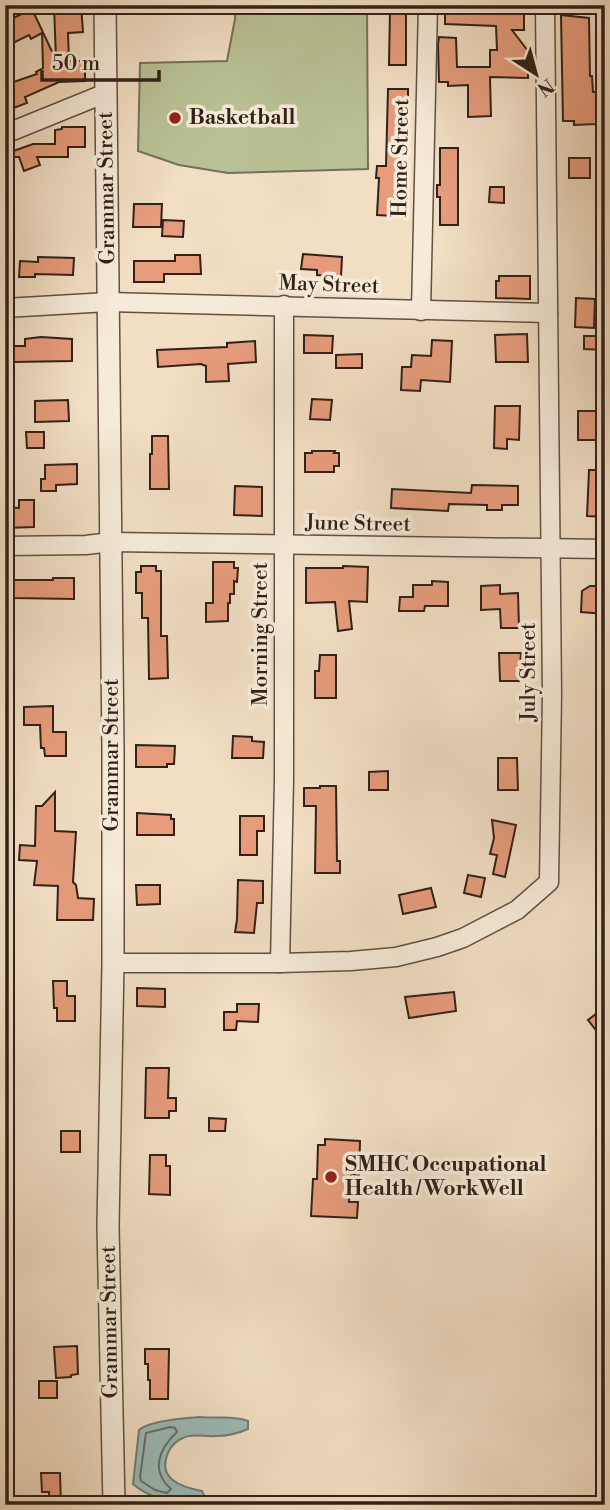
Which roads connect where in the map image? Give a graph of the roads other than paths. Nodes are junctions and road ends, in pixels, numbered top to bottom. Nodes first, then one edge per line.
1 (105, 5) edge
2 (428, 5) edge
3 (545, 5) edge
4 (106, 93) junction
5 (5, 134) edge
6 (108, 302) junction
7 (284, 305) junction
8 (5, 308) edge
9 (421, 311) junction
10 (548, 313) junction
11 (111, 542) junction
12 (5, 546) edge
13 (285, 546) junction
14 (605, 549) edge
15 (551, 550) junction
16 (113, 963) junction
17 (280, 963) junction
18 (114, 1505) edge

1 - 4 street, Grammar Street
2 - 9 street, Home Street
3 - 10 street, July Street
4 - 5 street
4 - 6 street, Grammar Street
6 - 7 street, May Street
6 - 8 street, May Street
6 - 11 street, Grammar Street
7 - 9 street, May Street
7 - 13 street, Morning Street
9 - 10 street, May Street
10 - 15 street, July Street
11 - 12 street, June Street
11 - 13 street, June Street
11 - 16 street, Grammar Street
13 - 15 street, June Street
13 - 17 street, Morning Street
14 - 15 street, June Street
15 - 17 street, July Street
16 - 17 street, July Street
16 - 18 street, Grammar Street

